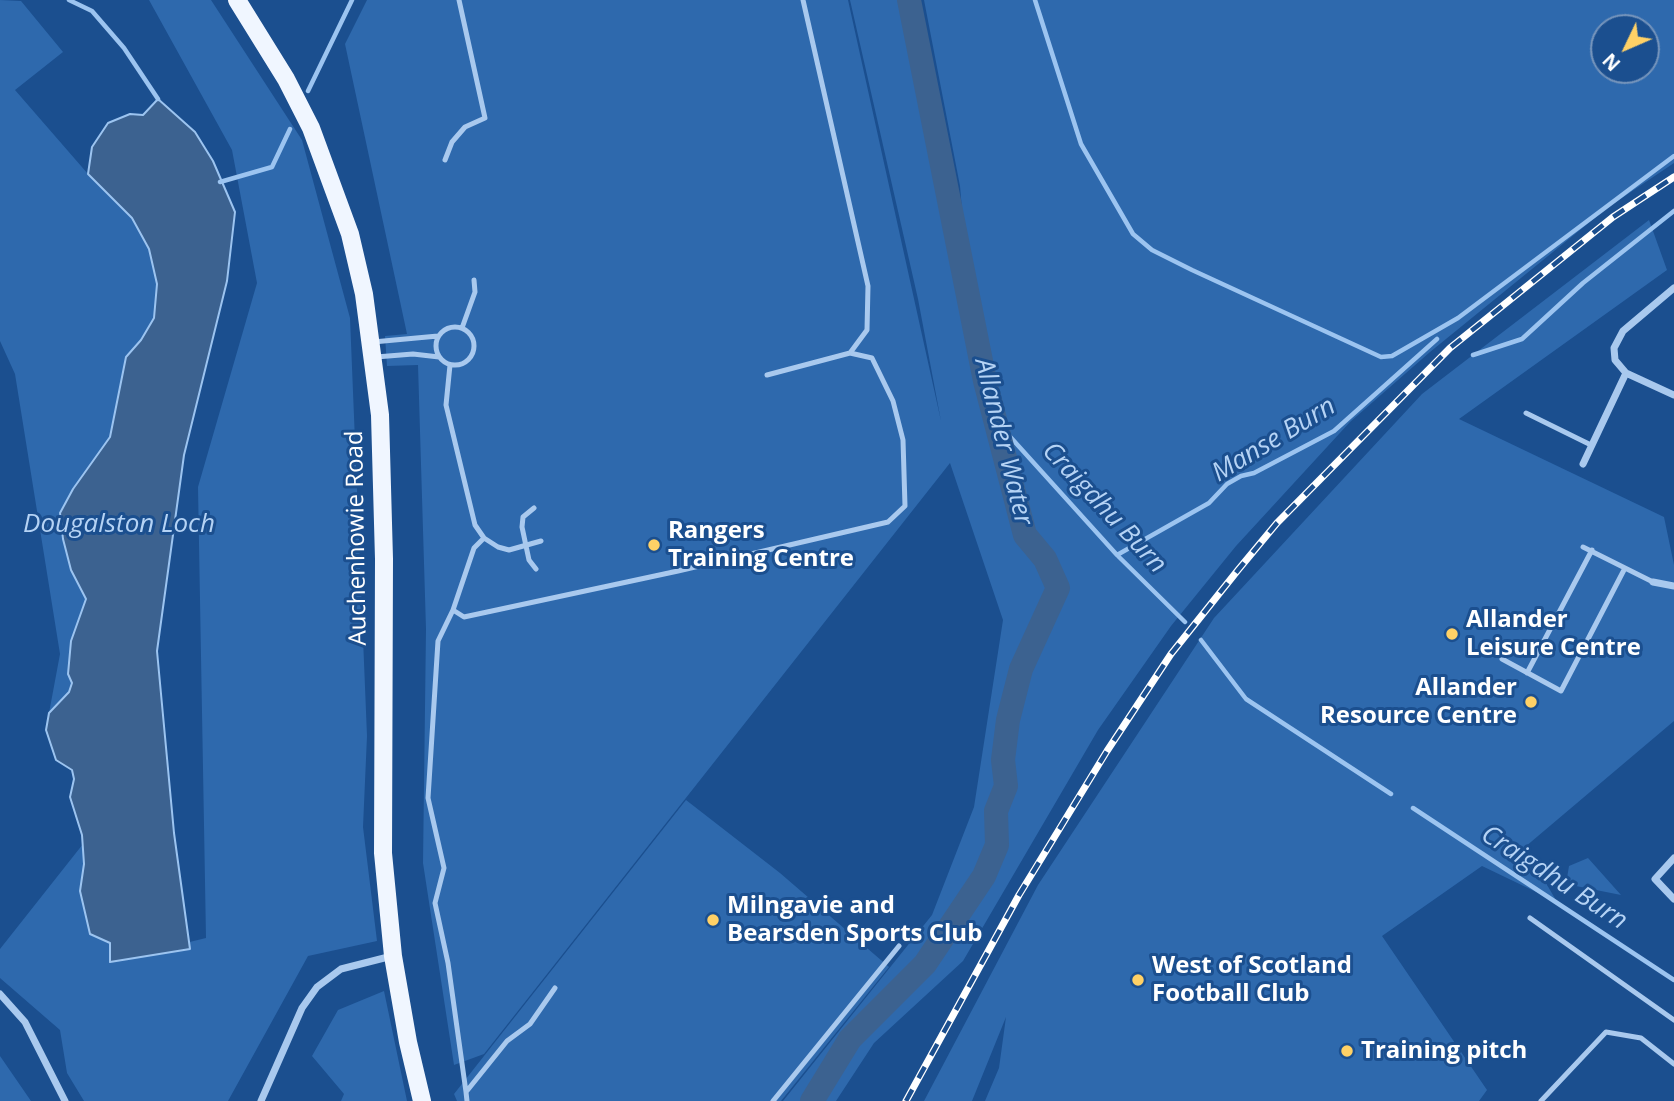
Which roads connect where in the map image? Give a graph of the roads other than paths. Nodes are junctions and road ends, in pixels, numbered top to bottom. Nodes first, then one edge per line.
1 (237, 0) edge
2 (459, 0) edge
3 (803, 0) edge
4 (445, 160) dead end
5 (474, 280) dead end
6 (1674, 288) edge
7 (462, 328) junction
8 (438, 337) junction
9 (373, 350) junction
10 (850, 354) junction
11 (439, 358) junction
12 (450, 365) junction
13 (1626, 373) junction
14 (767, 375) dead end
15 (1674, 395) edge
16 (1526, 413) dead end
17 (1591, 445) junction
18 (1583, 464) dead end
19 (534, 508) dead end
20 (484, 538) junction
21 (541, 541) dead end
22 (525, 545) junction
23 (1583, 547) dead end
24 (1592, 550) junction
25 (1625, 568) junction
26 (536, 569) dead end
27 (1653, 582) joint
28 (1674, 586) edge
29 (453, 610) junction
30 (1502, 660) dead end
31 (1527, 673) junction
32 (1674, 858) edge
33 (1674, 899) edge
34 (1530, 918) dead end
35 (899, 946) dead end
36 (393, 956) junction
37 (555, 988) dead end
38 (0, 994) edge
39 (1674, 1020) edge
40 (1674, 1064) edge
41 (466, 1092) junction
42 (65, 1101) edge
43 (261, 1101) edge
44 (422, 1101) edge
45 (467, 1101) edge
46 (773, 1101) edge
47 (1541, 1101) edge

1 - 9 main road, Auchenhowie Road
2 - 4 lane
3 - 10 lane
5 - 7 lane
6 - 13 street
7 - 8 lane
7 - 12 lane
8 - 9 lane
8 - 11 lane
9 - 11 lane
9 - 36 main road, Auchenhowie Road
10 - 14 lane
10 - 29 lane
11 - 12 lane
12 - 20 lane
13 - 15 street
13 - 17 street
16 - 17 lane
17 - 18 street
19 - 22 lane
20 - 22 lane
20 - 29 lane
21 - 22 lane
22 - 26 lane
23 - 24 lane
24 - 25 lane
24 - 31 lane
25 - 27 lane
25 - 31 lane
27 - 28 street
29 - 41 lane
30 - 31 lane
32 - 33 street
34 - 39 lane
35 - 46 lane
36 - 43 street
36 - 44 main road, Auchenhowie Road
37 - 41 lane
38 - 42 street
40 - 47 lane
41 - 45 lane

